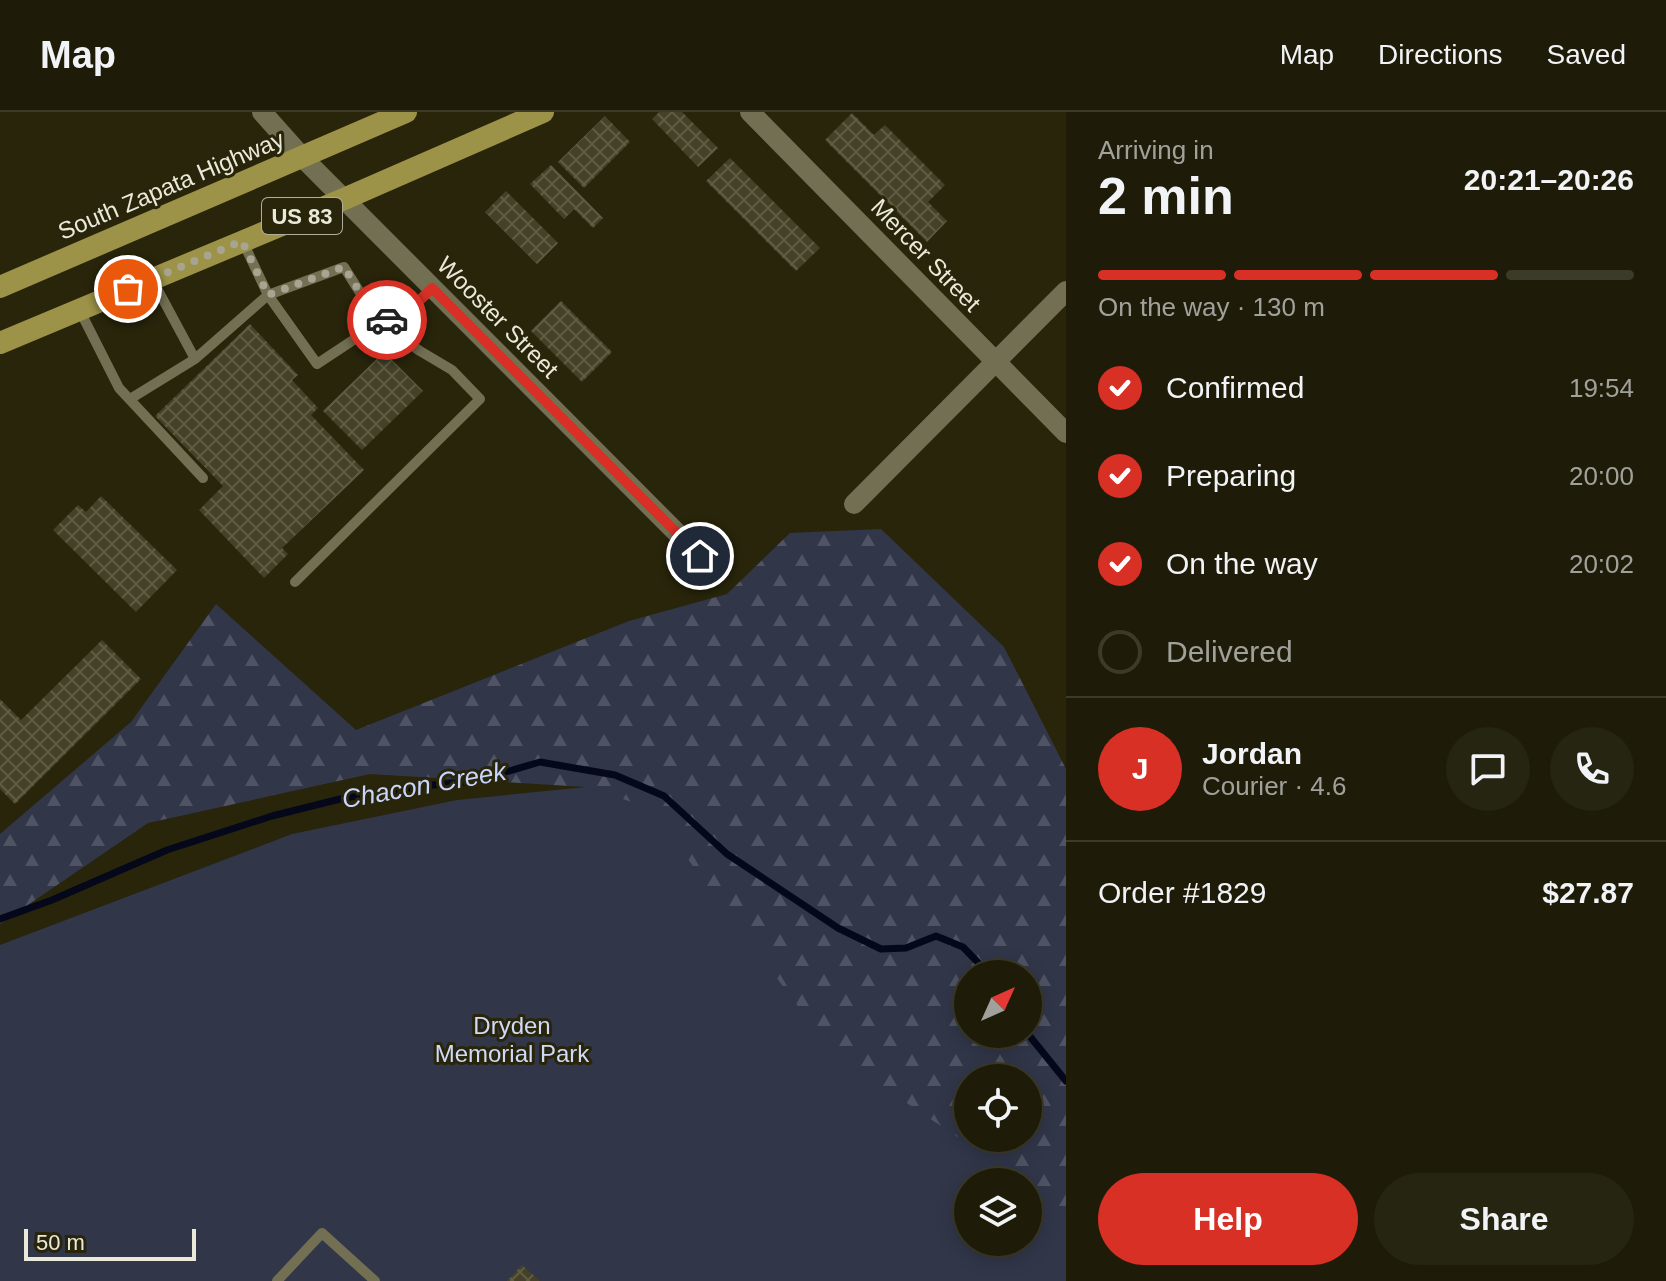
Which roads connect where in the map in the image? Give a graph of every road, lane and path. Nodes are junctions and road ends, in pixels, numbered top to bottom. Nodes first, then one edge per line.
1 (262, 112) edge
2 (406, 112) edge
3 (543, 112) edge
4 (750, 112) edge
5 (302, 157) junction
6 (344, 199) junction
7 (242, 241) junction
8 (152, 279) junction
9 (0, 287) edge
10 (432, 288) junction
11 (1066, 291) edge
12 (268, 295) junction
13 (79, 309) junction
14 (379, 323) junction
15 (0, 343) edge
16 (195, 359) junction
17 (995, 361) junction
18 (130, 399) junction
19 (1066, 433) edge
20 (203, 478) dead end
21 (854, 504) dead end
22 (700, 556) dead end
23 (295, 582) dead end
24 (277, 1281) edge
25 (375, 1281) edge

1 - 5 street, Wooster Street
2 - 5 main road, South Zapata Highway / US 83
3 - 6 main road, US 83
4 - 17 street, Mercer Street
5 - 6 street, Wooster Street
5 - 9 main road, South Zapata Highway / US 83
6 - 7 main road, US 83
6 - 10 street, Wooster Street
7 - 8 main road, US 83
7 - 12 lane
8 - 13 main road, US 83
8 - 16 lane
10 - 14 lane
10 - 22 street, Wooster Street
11 - 17 street
12 - 14 lane
12 - 14 lane
12 - 16 lane
13 - 15 main road, US 83
13 - 18 lane
14 - 23 lane
16 - 18 lane
17 - 19 street, Mercer Street
17 - 21 street
18 - 20 lane
24 - 25 lane

